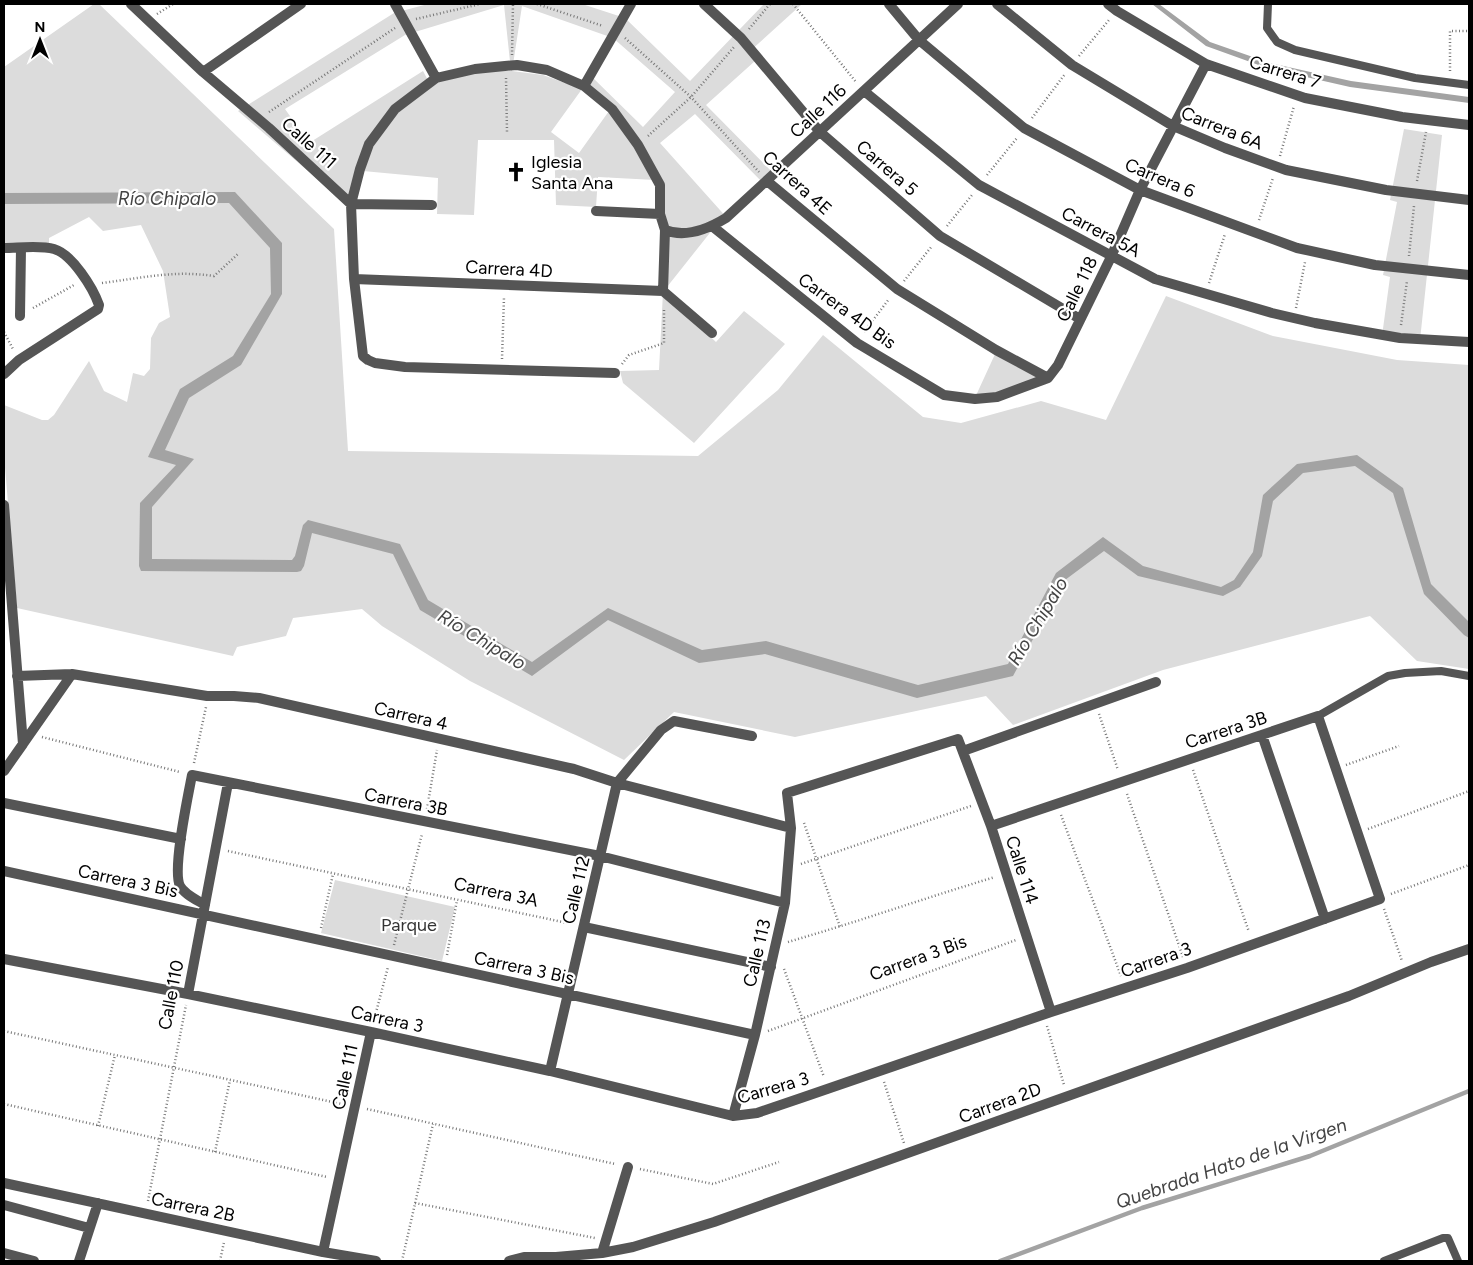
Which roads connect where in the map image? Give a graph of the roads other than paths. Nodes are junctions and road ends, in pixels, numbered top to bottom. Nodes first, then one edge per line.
1 (131, 4) edge
2 (301, 4) edge
3 (395, 4) edge
4 (631, 4) edge
5 (704, 4) edge
6 (889, 4) edge
7 (958, 4) edge
8 (997, 4) edge
9 (1108, 4) edge
10 (1268, 4) edge
11 (919, 40) junction
12 (1206, 64) junction
13 (202, 72) junction
14 (436, 78) junction
15 (1469, 85) edge
16 (584, 86) junction
17 (864, 91) junction
18 (1469, 125) edge
19 (1173, 126) junction
20 (820, 132) junction
21 (766, 180) junction
22 (1140, 190) junction
23 (1469, 200) edge
24 (351, 204) junction
25 (432, 205) dead end
26 (596, 211) dead end
27 (660, 214) junction
28 (712, 226) junction
29 (665, 230) junction
30 (4, 248) edge
31 (21, 248) junction
32 (1111, 256) junction
33 (1469, 275) edge
34 (354, 278) junction
35 (663, 296) junction
36 (20, 316) road end
37 (1080, 319) junction
38 (712, 333) dead end
39 (1469, 342) edge
40 (4, 374) edge
41 (615, 374) road end
42 (1048, 378) junction
43 (4, 506) edge
44 (72, 674) junction
45 (17, 676) junction
46 (1469, 676) edge
47 (1156, 682) dead end
48 (1318, 716) junction
49 (26, 733) junction
50 (1262, 735) junction
51 (752, 736) dead end
52 (963, 751) junction
53 (4, 771) edge
54 (228, 783) junction
55 (617, 783) junction
56 (787, 793) joint
57 (4, 802) edge
58 (991, 826) junction
59 (791, 828) junction
60 (181, 839) junction
61 (600, 856) junction
62 (4, 871) edge
63 (784, 903) junction
64 (204, 910) junction
65 (1324, 919) junction
66 (584, 927) junction
67 (1469, 949) edge
68 (4, 962) edge
69 (771, 967) junction
70 (188, 994) junction
71 (568, 994) junction
72 (1047, 1013) junction
73 (371, 1032) junction
74 (755, 1035) junction
75 (550, 1071) junction
76 (733, 1116) junction
77 (628, 1167) dead end
78 (4, 1183) edge
79 (98, 1203) junction
80 (4, 1205) edge
81 (89, 1228) junction
82 (323, 1252) junction
83 (4, 1253) edge
84 (602, 1253) junction
85 (34, 1261) edge
86 (79, 1261) edge
87 (376, 1261) edge
88 (509, 1261) edge
89 (1384, 1261) edge
90 (1458, 1261) edge

1 - 13 street, Calle 111
2 - 13 street
3 - 14 street
4 - 16 street
5 - 20 street, Carrera 5
6 - 11 street, Carrera 6
7 - 11 street, Calle 116
8 - 19 street, Carrera 6A
9 - 12 street, Carrera 7
10 - 15 lane
11 - 17 street, Calle 116
11 - 22 street, Carrera 6
12 - 18 street, Carrera 7
12 - 19 street, Calle 118
13 - 24 street, Calle 111
14 - 16 street
14 - 24 street
16 - 27 street
17 - 20 street, Calle 116
17 - 32 street, Carrera 5A
19 - 22 street, Calle 118
19 - 23 street, Carrera 6A
20 - 21 street, Calle 116
20 - 37 street, Carrera 5
21 - 28 street, Calle 116
21 - 42 street, Carrera 4E
22 - 32 street, Calle 118
22 - 33 street, Carrera 6
24 - 25 street
24 - 34 street
26 - 27 street
27 - 29 street
28 - 29 street, Calle 116
28 - 42 street, Carrera 4D Bis
29 - 35 street
30 - 31 street
31 - 36 street
31 - 40 street
32 - 37 street, Calle 118
32 - 39 street, Carrera 5A
34 - 35 street, Carrera 4D
34 - 41 street
35 - 38 street
37 - 42 street, Calle 118
43 - 45 street
44 - 45 street, Carrera 4
44 - 49 street
44 - 55 street, Carrera 4
45 - 49 street
46 - 48 lane, Carrera 3B
47 - 52 street
48 - 50 street, Carrera 3B
48 - 65 street, Carrera 3
49 - 53 street
50 - 58 street, Carrera 3B
50 - 65 street
51 - 55 street, Calle 112
52 - 56 street, Calle 114
52 - 58 street, Calle 114
54 - 60 street, Carrera 3B
54 - 61 street, Carrera 3B
54 - 64 street, Calle 110
55 - 59 street, Carrera 4
55 - 61 street, Calle 112
56 - 59 street, Calle 113
57 - 60 street
58 - 72 street, Calle 114
59 - 63 street, Calle 113
60 - 64 street
61 - 63 street, Carrera 3B
61 - 66 street, Calle 112
62 - 64 street, Carrera 3 Bis
63 - 69 street, Calle 113
64 - 70 street, Calle 110
64 - 71 street, Carrera 3 Bis
65 - 72 street, Carrera 3
66 - 69 street
66 - 71 street, Calle 112
67 - 84 street, Carrera 2D
68 - 70 street, Carrera 3
69 - 74 street, Calle 113
70 - 73 street, Carrera 3
71 - 74 street, Carrera 3 Bis
71 - 75 street, Calle 112
72 - 76 street, Carrera 3
73 - 75 street, Carrera 3
73 - 82 street, Calle 111
74 - 76 street, Calle 113
75 - 76 street, Carrera 3
77 - 84 street
78 - 79 street, Carrera 2B
79 - 81 street
79 - 82 street, Carrera 2B
80 - 81 street
81 - 86 street
82 - 87 street, Carrera 2B
83 - 85 street
84 - 88 street, Carrera 2D
89 - 90 lane

